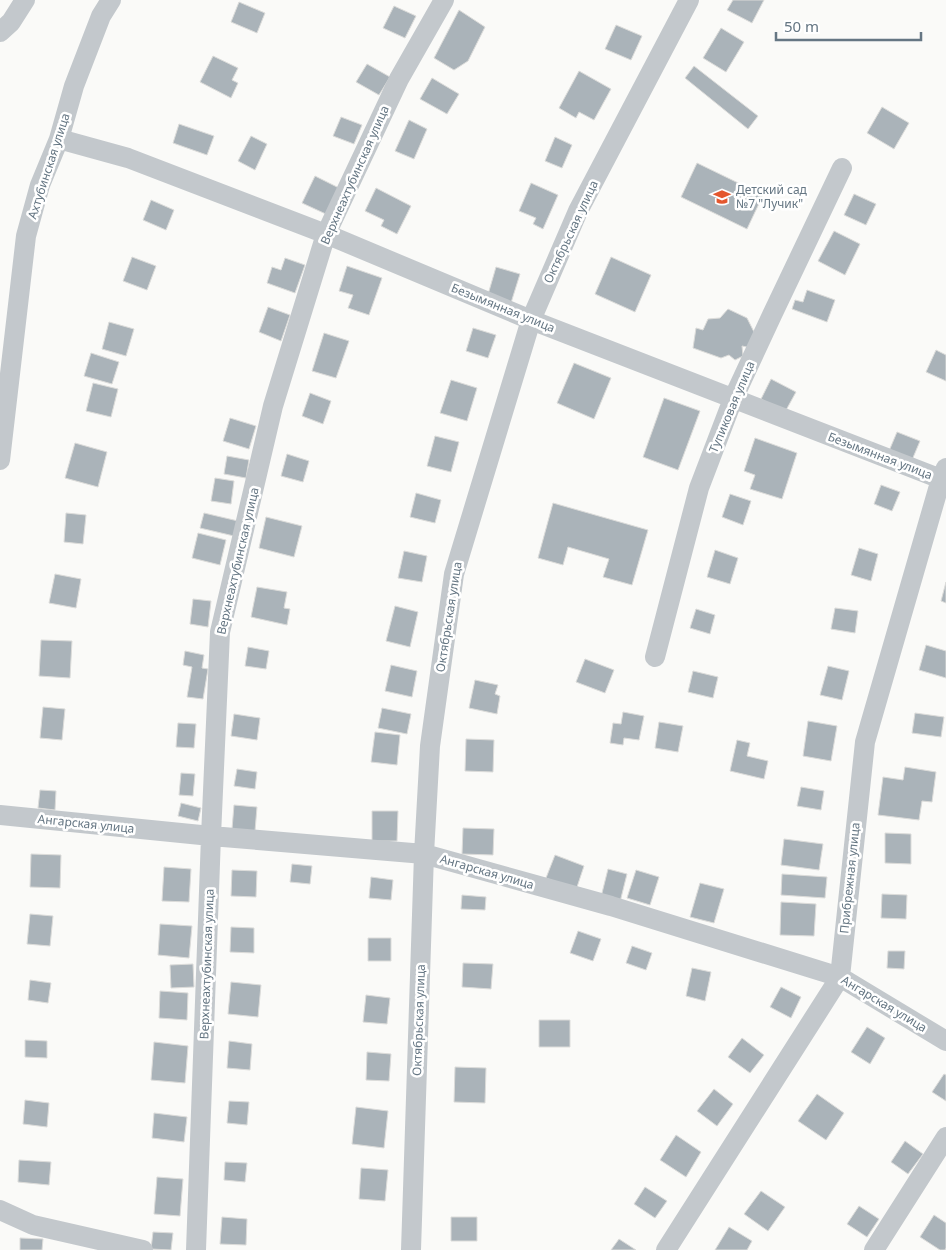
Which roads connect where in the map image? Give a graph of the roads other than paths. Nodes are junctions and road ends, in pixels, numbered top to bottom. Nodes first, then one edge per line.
1 (25, 0) edge
2 (111, 0) edge
3 (444, 0) edge
4 (689, 0) edge
5 (0, 32) edge
6 (59, 139) junction
7 (842, 168) dead end
8 (326, 234) junction
9 (531, 320) junction
10 (733, 399) junction
11 (0, 460) edge
12 (944, 476) edge
13 (655, 657) dead end
14 (0, 815) edge
15 (211, 836) junction
16 (424, 854) junction
17 (840, 977) junction
18 (946, 1041) edge
19 (946, 1137) edge
20 (0, 1210) edge
21 (143, 1250) edge
22 (196, 1250) edge
23 (412, 1250) edge
24 (666, 1250) edge
25 (874, 1250) edge

1 - 5 street
2 - 6 street, Ахтубинская улица
3 - 8 street, Верхнеахтубинская улица
4 - 9 street, Октябрьская улица
6 - 8 street, Безымянная улица
6 - 11 street, Ахтубинская улица
7 - 10 street, Тупиковая улица
8 - 9 street, Безымянная улица
8 - 15 street, Верхнеахтубинская улица
9 - 10 street, Безымянная улица
9 - 16 street, Октябрьская улица
10 - 12 street, Безымянная улица
10 - 13 street, Тупиковая улица
12 - 17 street, Прибрежная улица
14 - 15 street, Ангарская улица
15 - 16 street, Ангарская улица
15 - 22 street, Верхнеахтубинская улица
16 - 17 street, Ангарская улица
16 - 23 street, Октябрьская улица
17 - 18 street, Ангарская улица
17 - 24 street, Прибрежная улица
19 - 25 street
20 - 21 street

